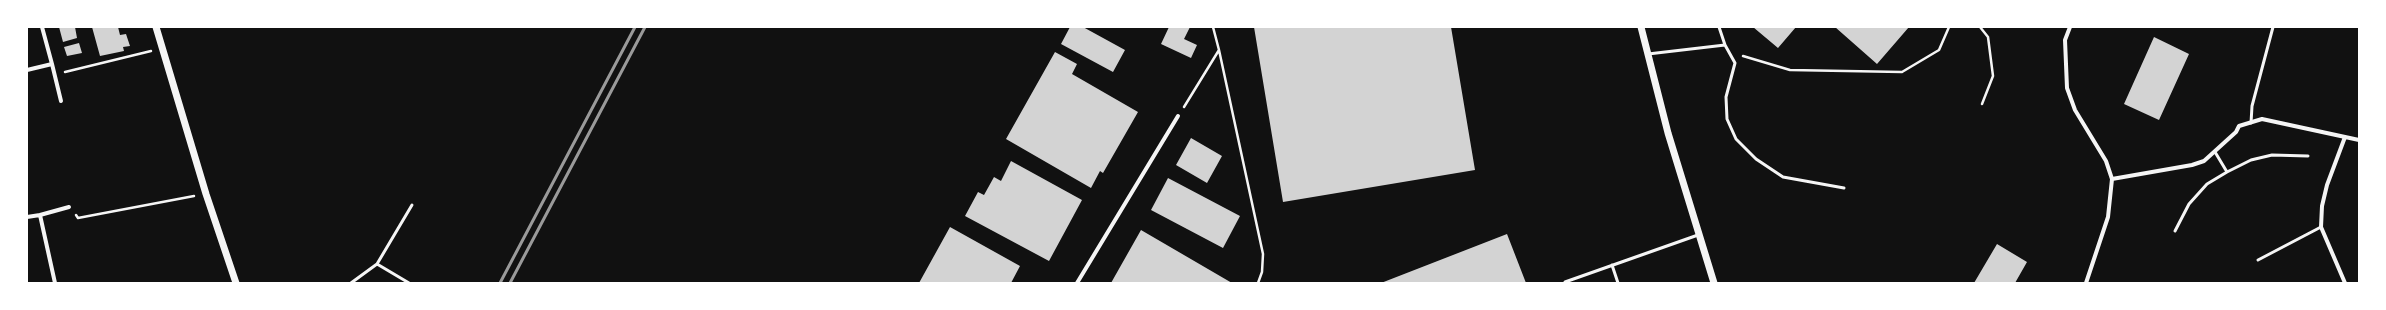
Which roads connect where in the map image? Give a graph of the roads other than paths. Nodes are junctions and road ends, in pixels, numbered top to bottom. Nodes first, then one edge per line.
1 (42, 27) edge
2 (156, 27) edge
3 (1641, 27) edge
4 (1719, 27) edge
5 (2070, 27) edge
6 (2273, 27) edge
7 (1726, 45) junction
8 (1648, 54) junction
9 (52, 64) junction
10 (27, 70) edge
11 (61, 101) dead end
12 (1178, 116) road end
13 (2251, 122) junction
14 (2345, 137) junction
15 (2359, 140) edge
16 (2215, 152) junction
17 (2308, 156) dead end
18 (2227, 172) junction
19 (2112, 179) junction
20 (1844, 188) dead end
21 (412, 205) dead end
22 (69, 207) road end
23 (40, 214) junction
24 (27, 217) edge
25 (2321, 227) junction
26 (2175, 231) dead end
27 (1698, 235) junction
28 (2258, 260) dead end
29 (378, 264) junction
30 (1612, 265) junction
31 (1565, 282) dead end
32 (55, 283) edge
33 (236, 283) edge
34 (351, 283) edge
35 (409, 283) edge
36 (1077, 283) edge
37 (1618, 283) edge
38 (1714, 283) edge
39 (2086, 283) edge
40 (2345, 283) edge

1 - 9 street
2 - 33 street
3 - 8 street
4 - 7 lane
5 - 19 street
6 - 13 lane
7 - 8 lane
7 - 20 lane
8 - 27 street
9 - 10 street
9 - 11 street
12 - 36 street
13 - 14 street
13 - 16 street
14 - 15 street
14 - 25 street
16 - 18 lane
16 - 19 street
17 - 18 lane
18 - 26 lane
19 - 39 street
21 - 29 lane
22 - 23 street
23 - 24 street
23 - 32 street
25 - 28 lane
25 - 40 street
27 - 30 lane
27 - 38 street
29 - 34 lane
29 - 35 lane
30 - 31 lane
30 - 37 lane

